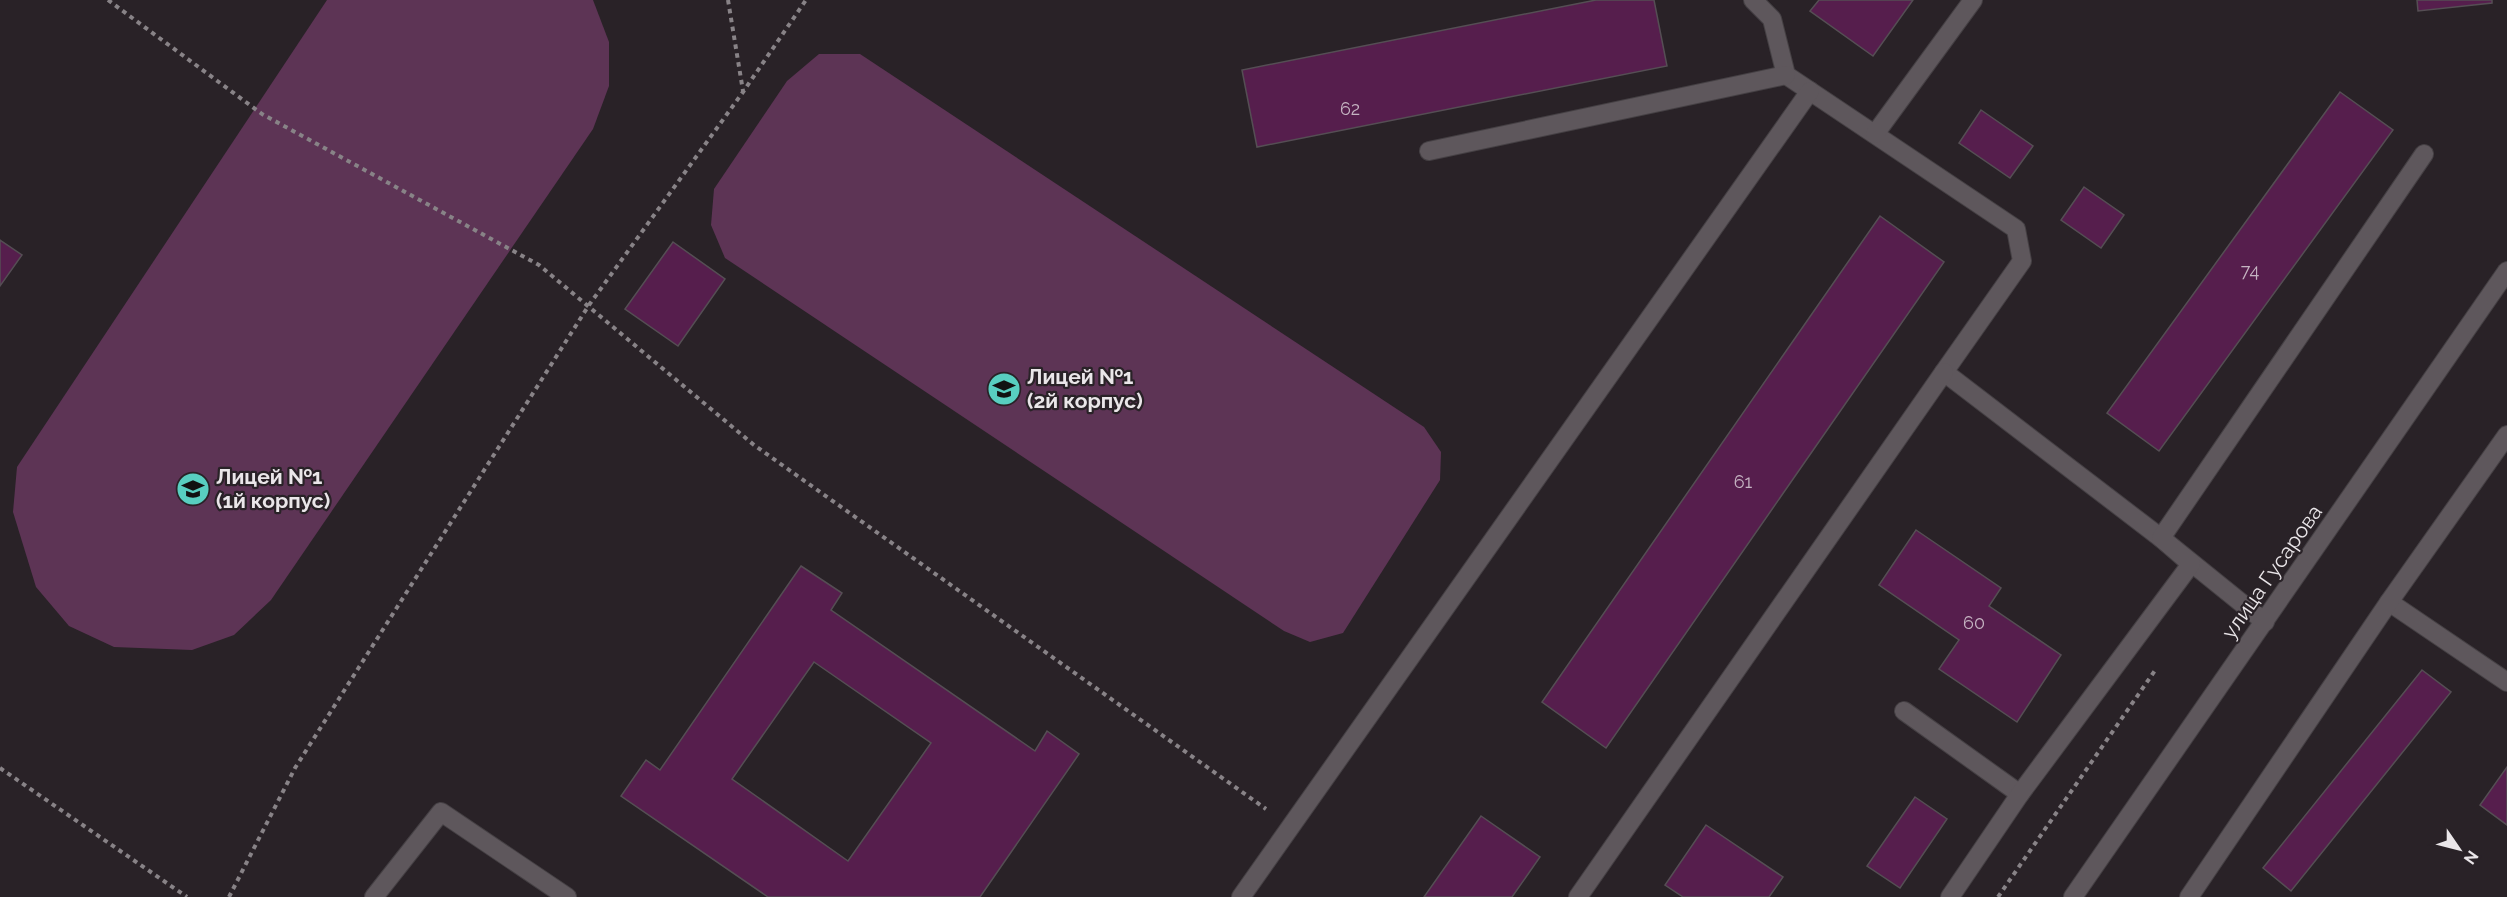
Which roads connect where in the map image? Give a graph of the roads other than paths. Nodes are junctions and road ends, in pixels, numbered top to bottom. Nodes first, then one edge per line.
1 (1753, 0) edge
2 (1973, 0) edge
3 (1786, 75) junction
4 (1810, 92) junction
5 (1875, 134) junction
6 (1429, 151) dead end
7 (2424, 154) dead end
8 (2507, 272) edge
9 (1944, 372) junction
10 (2507, 435) edge
11 (2161, 538) junction
12 (2191, 564) junction
13 (2389, 602) junction
14 (2265, 622) junction
15 (2507, 682) edge
16 (1904, 711) dead end
17 (2020, 794) junction
18 (374, 897) edge
19 (567, 897) edge
20 (1241, 897) edge
21 (1578, 897) edge
22 (1950, 897) edge
23 (2073, 897) edge
24 (2188, 897) edge

1 - 3 street
2 - 5 street
3 - 4 street
3 - 6 street
4 - 5 street
4 - 20 street
5 - 9 street
7 - 11 street
8 - 14 street, улица Гусарова
9 - 11 street
9 - 21 street
10 - 13 street
11 - 12 street
12 - 14 street
12 - 17 street
13 - 15 street
13 - 24 street
14 - 23 street, улица Гусарова
16 - 17 street
17 - 22 street
18 - 19 street

